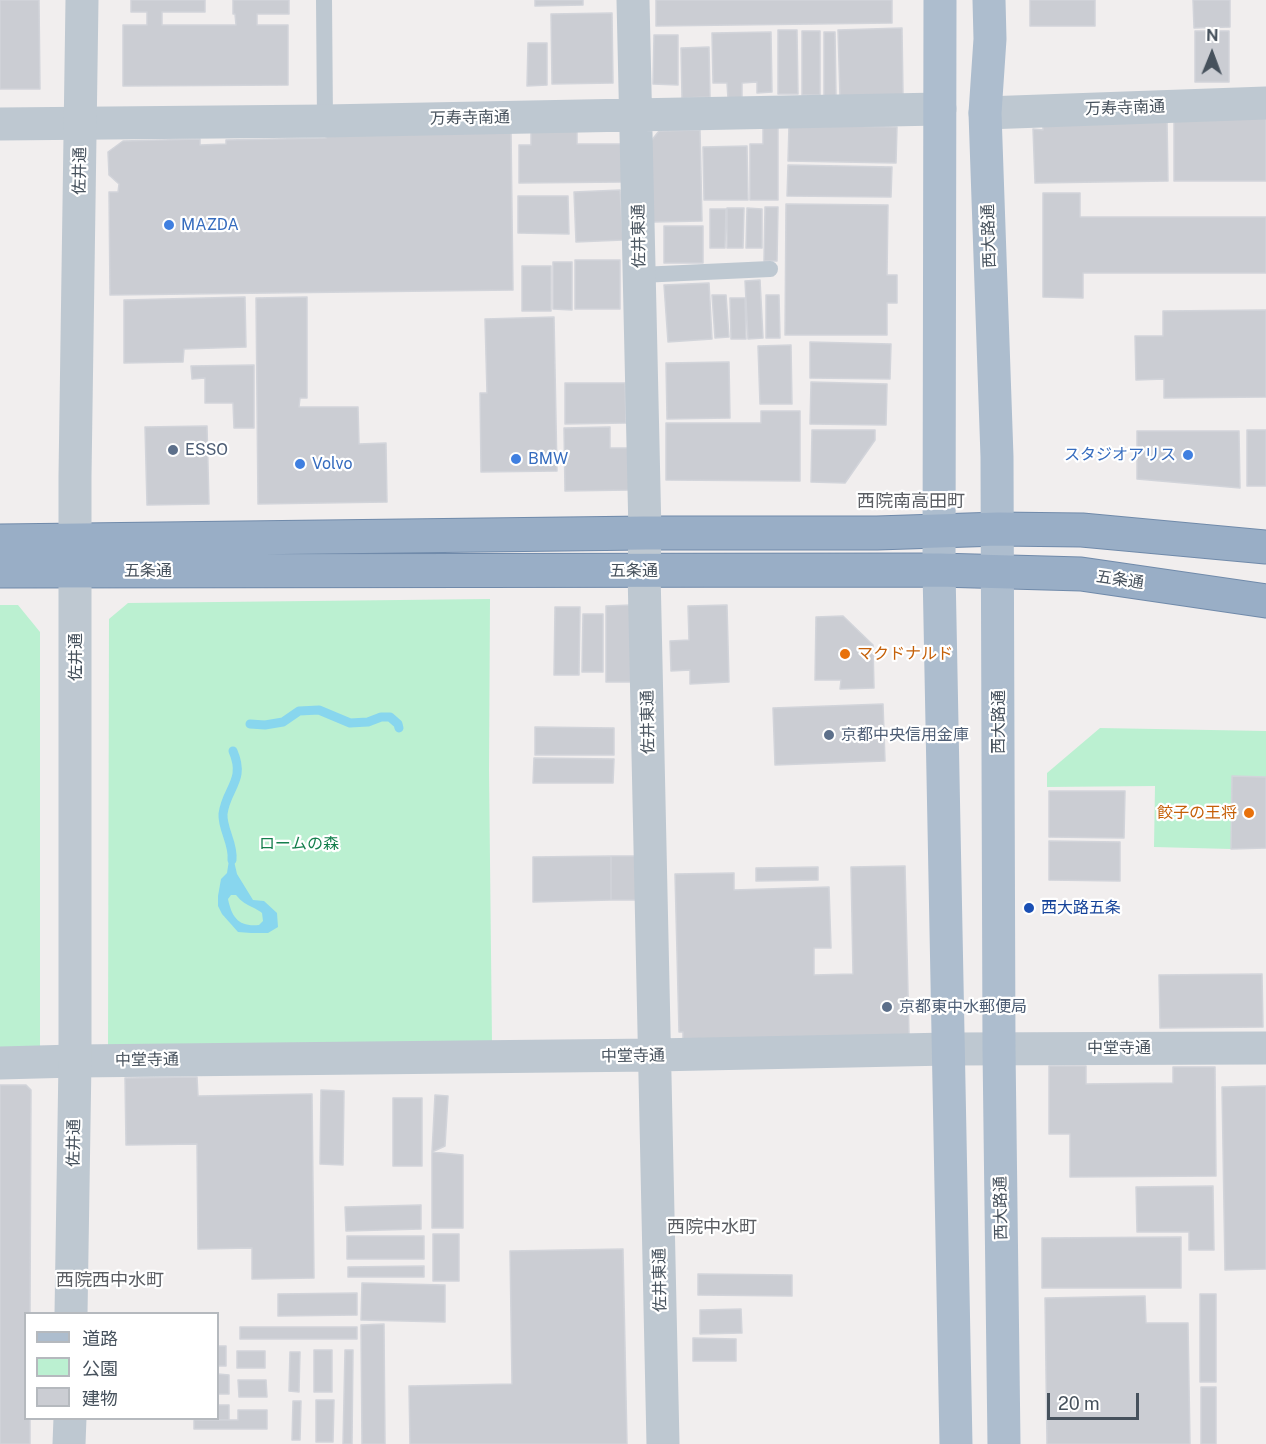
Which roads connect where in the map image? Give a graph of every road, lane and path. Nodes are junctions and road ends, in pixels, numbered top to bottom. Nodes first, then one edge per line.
1 (82, 0) edge
2 (324, 0) edge
3 (633, 0) edge
4 (939, 0) edge
5 (989, 0) edge
6 (1266, 103) edge
7 (940, 109) junction
8 (985, 113) junction
9 (636, 115) junction
10 (325, 121) junction
11 (81, 123) junction
12 (0, 124) edge
13 (770, 269) dead end
14 (639, 275) junction
15 (998, 529) junction
16 (939, 531) junction
17 (645, 533) junction
18 (0, 541) edge
19 (1266, 546) edge
20 (75, 556) junction
21 (939, 570) junction
22 (0, 571) edge
23 (644, 571) junction
24 (998, 572) junction
25 (1266, 601) edge
26 (1266, 1048) edge
27 (949, 1049) junction
28 (999, 1049) junction
29 (655, 1055) junction
30 (75, 1061) junction
31 (0, 1063) edge
32 (71, 1312) edge
33 (70, 1420) edge
34 (69, 1444) edge
35 (663, 1444) edge
36 (956, 1444) edge
37 (1004, 1444) edge

1 - 11 street, 佐井通
2 - 10 lane
3 - 9 street, 佐井東通
4 - 7 main road
5 - 8 main road, 西大路通
6 - 8 street, 万寿寺南通
7 - 9 street, 万寿寺南通
7 - 16 main road
8 - 15 main road, 西大路通
9 - 10 street, 万寿寺南通
9 - 14 street, 佐井東通
10 - 11 street, 万寿寺南通
11 - 12 street, 万寿寺南通
11 - 20 street, 佐井通
13 - 14 lane
14 - 17 street, 佐井東通
15 - 16 highway, 五条通
15 - 19 highway, 五条通
15 - 24 main road, 西大路通
16 - 17 highway, 五条通
16 - 21 main road
17 - 20 highway, 五条通
17 - 23 street, 佐井東通
18 - 20 highway, 五条通
20 - 22 highway, 五条通
20 - 23 highway, 五条通
20 - 30 street, 佐井通
21 - 23 highway, 五条通
21 - 24 highway, 五条通
21 - 27 main road
23 - 29 street, 佐井東通
24 - 25 highway, 五条通
24 - 28 main road, 西大路通
26 - 28 street, 中堂寺通
27 - 28 street, 中堂寺通
27 - 29 street, 中堂寺通
27 - 36 main road
28 - 37 main road, 西大路通
29 - 30 street, 中堂寺通
29 - 35 street, 佐井東通
30 - 31 street, 中堂寺通
30 - 32 street, 佐井通
33 - 34 street

